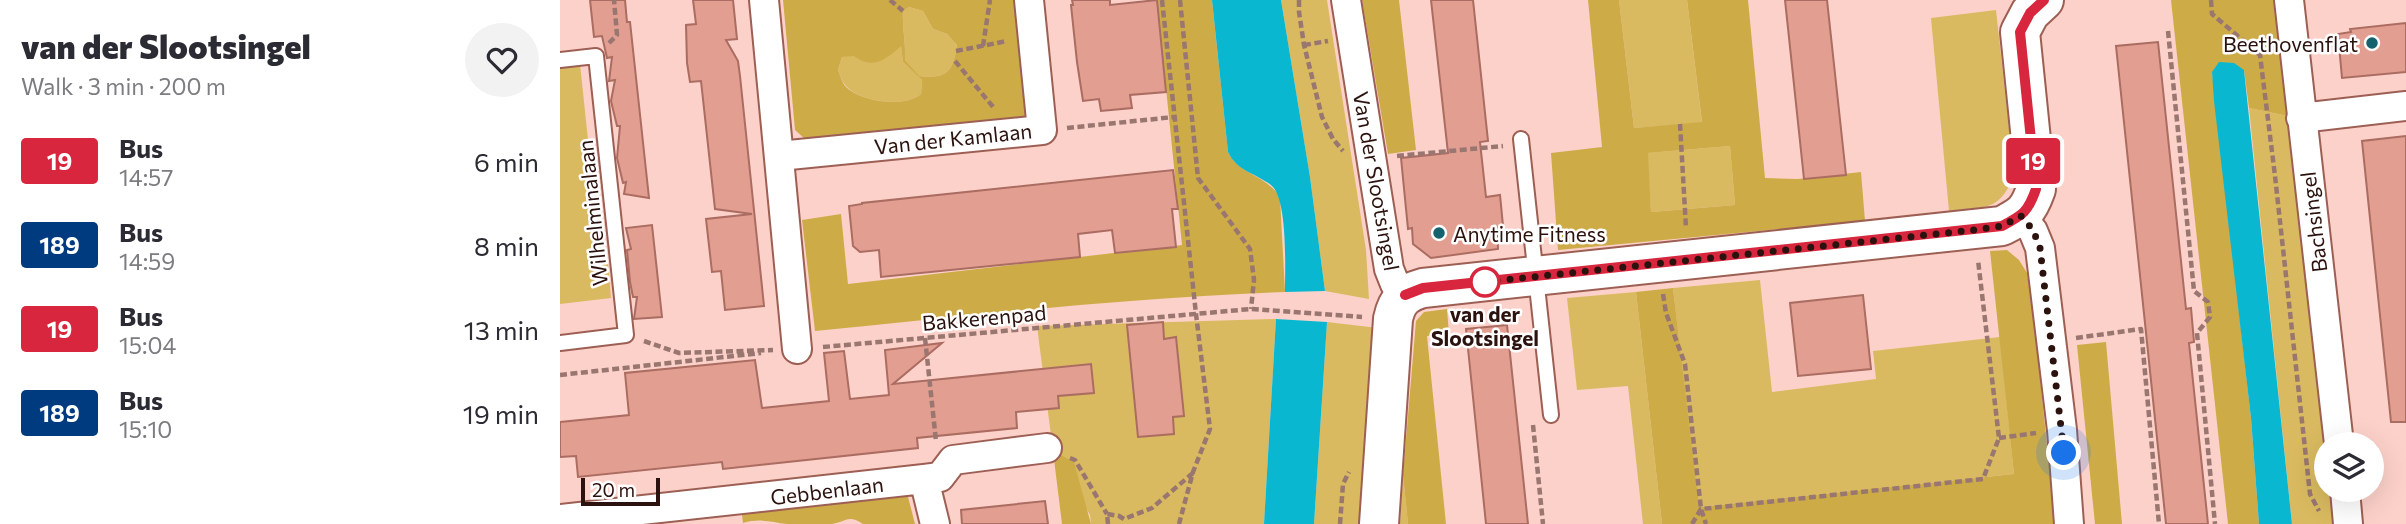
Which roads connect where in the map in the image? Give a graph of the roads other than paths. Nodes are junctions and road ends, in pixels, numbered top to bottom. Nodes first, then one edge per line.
1 (764, 0) edge
2 (1029, 0) edge
3 (1346, 0) edge
4 (2044, 0) edge
5 (2288, 0) edge
6 (560, 60) edge
7 (2406, 106) edge
8 (2301, 118) junction
9 (1522, 142) road end
10 (779, 156) junction
11 (2021, 216) junction
12 (1536, 276) junction
13 (1405, 295) junction
14 (560, 343) edge
15 (796, 349) road end
16 (1550, 415) dead end
17 (2338, 432) edge
18 (1047, 448) road end
19 (932, 478) junction
20 (2345, 502) edge
21 (731, 513) edge
22 (560, 519) edge
23 (934, 524) edge
24 (1379, 524) edge
25 (2069, 524) edge
26 (2348, 524) edge

1 - 10 street
2 - 10 street, Van der Kamlaan
3 - 13 street, Van der Slootsingel
4 - 11 street
5 - 8 street, Bachsingel
6 - 14 lane, Wilhelminalaan
7 - 8 street
8 - 17 street, Bachsingel
9 - 12 lane
10 - 15 street
11 - 12 street
11 - 25 street
12 - 13 street
12 - 16 lane
13 - 24 street, Van der Slootsingel
18 - 19 street, Gebbenlaan
19 - 21 street, Gebbenlaan
19 - 23 street
20 - 26 street
21 - 22 street, Gebbenlaan

